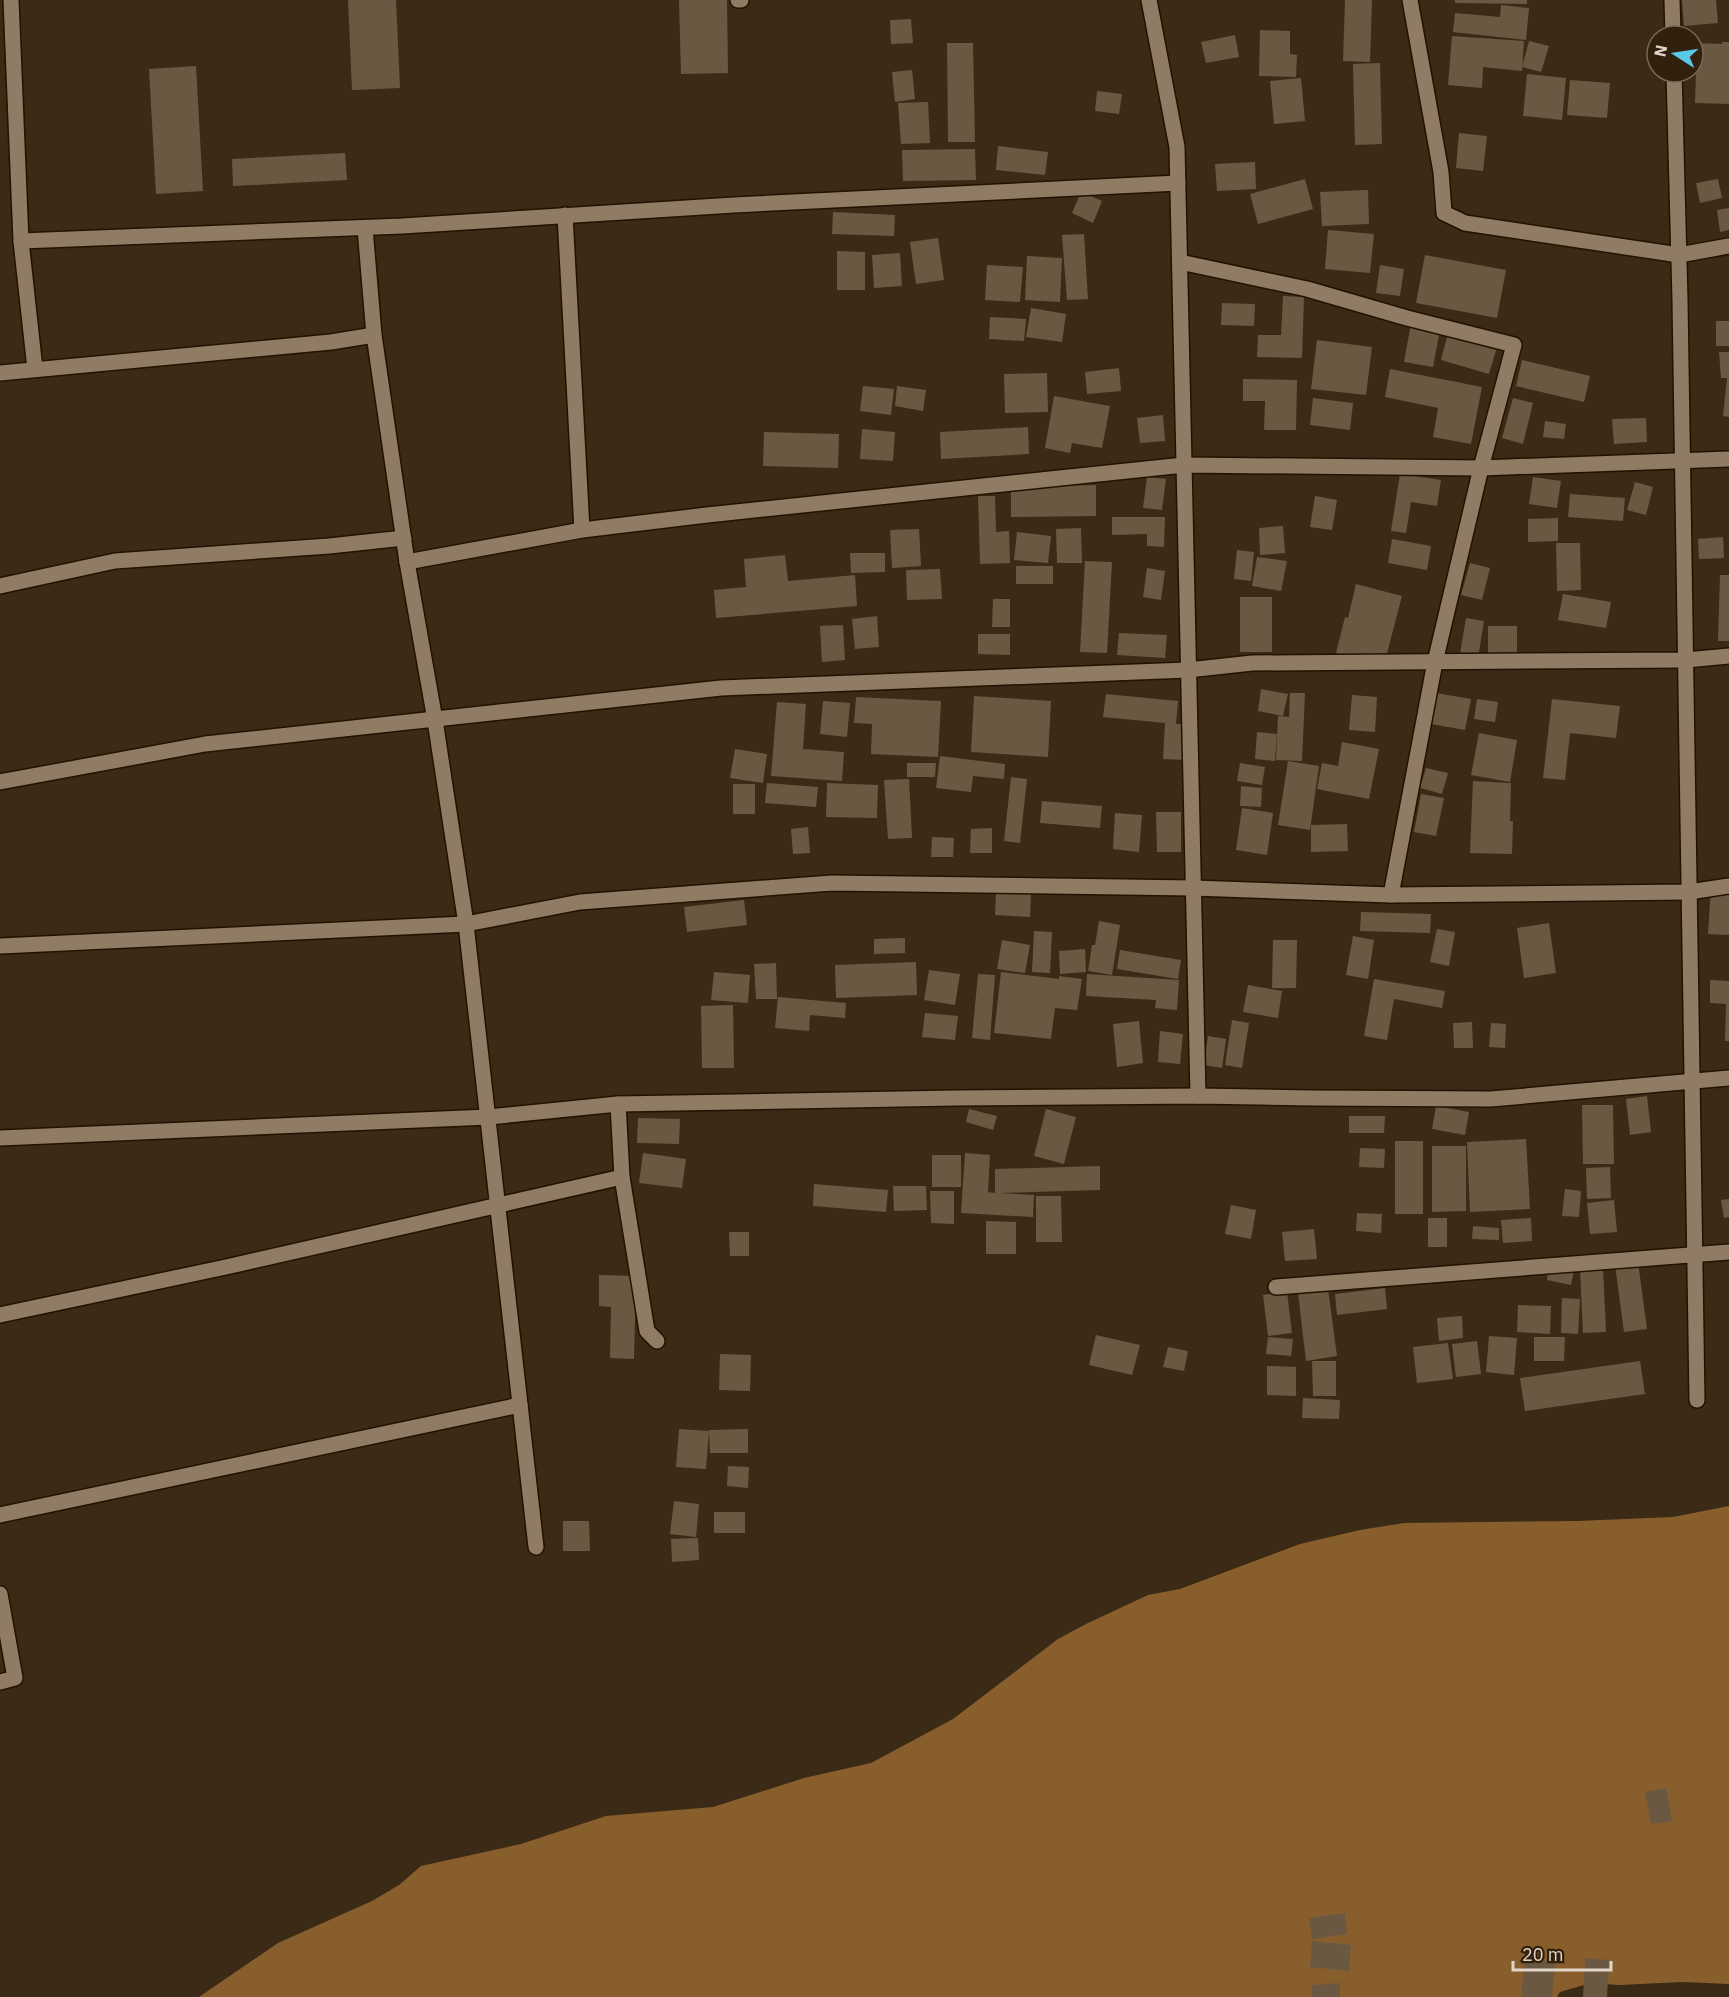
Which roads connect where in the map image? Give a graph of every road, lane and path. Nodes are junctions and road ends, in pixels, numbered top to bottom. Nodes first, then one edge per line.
1 (11, 0) edge
2 (1149, 0) edge
3 (1410, 0) edge
4 (1672, 0) edge
5 (1673, 24) edge
6 (1674, 84) edge
7 (1178, 183) junction
8 (565, 215) junction
9 (365, 228) junction
10 (21, 241) junction
11 (1729, 246) edge
12 (1679, 255) junction
13 (1180, 262) junction
14 (374, 335) junction
15 (35, 369) junction
16 (0, 373) edge
17 (1729, 459) edge
18 (1683, 461) junction
19 (1184, 465) junction
20 (1481, 468) junction
21 (582, 531) junction
22 (404, 538) junction
23 (407, 562) junction
24 (0, 586) edge
25 (1729, 656) edge
26 (1686, 660) junction
27 (1435, 662) junction
28 (1188, 670) junction
29 (435, 720) junction
30 (0, 782) edge
31 (1729, 886) edge
32 (1193, 888) junction
33 (1689, 892) junction
34 (1391, 895) junction
35 (466, 924) junction
36 (0, 946) edge
37 (1729, 1078) edge
38 (1692, 1080) junction
39 (1198, 1096) junction
40 (618, 1104) junction
41 (489, 1117) junction
42 (0, 1138) edge
43 (622, 1177) junction
44 (498, 1206) junction
45 (1729, 1252) edge
46 (1695, 1255) junction
47 (1276, 1287) dead end
48 (0, 1315) edge
49 (657, 1341) dead end
50 (1697, 1400) dead end
51 (520, 1405) junction
52 (0, 1515) edge
53 (536, 1547) dead end
54 (0, 1594) edge
55 (0, 1682) edge

1 - 10 street
2 - 7 street
3 - 12 street
4 - 5 street
6 - 12 street
7 - 8 street
7 - 13 street
8 - 9 street
8 - 21 street
9 - 10 street
9 - 14 street
10 - 15 street
11 - 12 street
12 - 18 street
13 - 19 street
13 - 20 street
14 - 15 street
14 - 22 street
15 - 16 street
17 - 18 street
18 - 20 street
18 - 26 street
19 - 20 street
19 - 21 street
19 - 28 street
20 - 27 street
21 - 23 street
22 - 23 street
22 - 24 street
23 - 29 street
25 - 26 street
26 - 27 street
26 - 33 street
27 - 28 street
27 - 34 street
28 - 29 street
28 - 32 street
29 - 30 street
29 - 35 street
31 - 33 street
32 - 34 street
32 - 35 street
32 - 39 street
33 - 34 street
33 - 38 street
35 - 36 street
35 - 41 street
37 - 38 street
38 - 39 street
38 - 46 street
39 - 40 street
40 - 41 street
40 - 43 street
41 - 42 street
41 - 44 street
43 - 44 street
43 - 49 street
44 - 48 street
44 - 51 street
45 - 46 street
46 - 47 street
46 - 50 street
51 - 52 street
51 - 53 street
54 - 55 street

